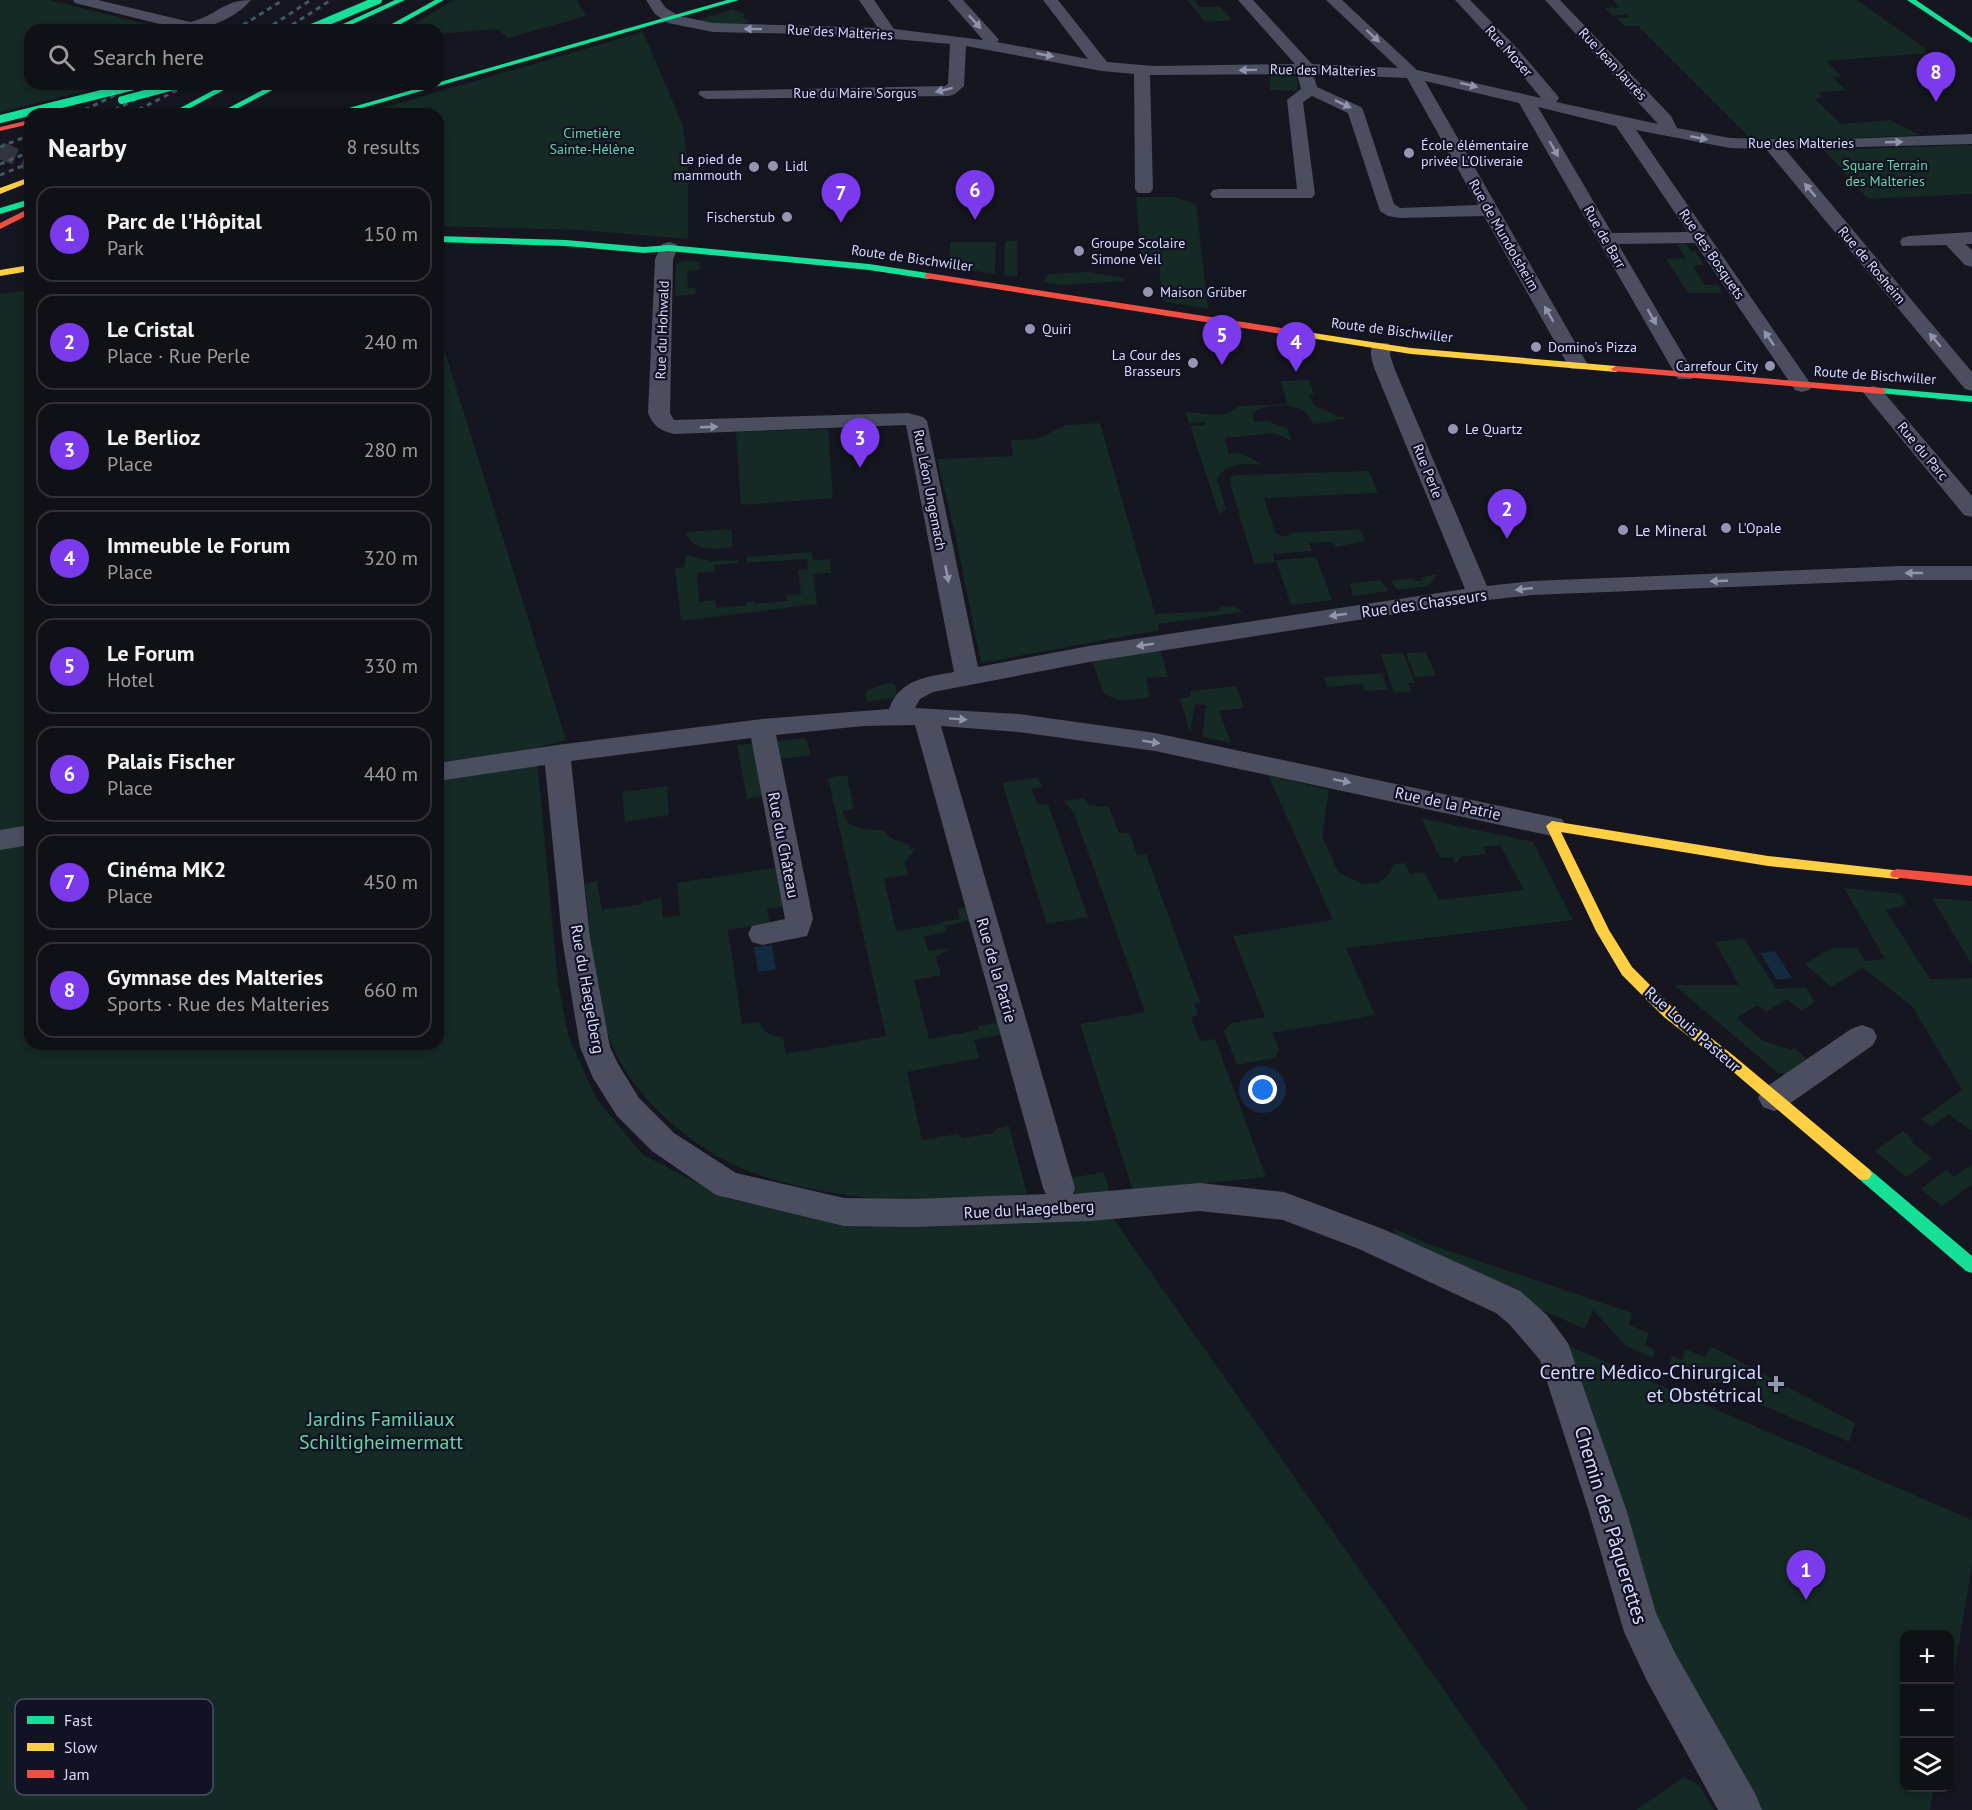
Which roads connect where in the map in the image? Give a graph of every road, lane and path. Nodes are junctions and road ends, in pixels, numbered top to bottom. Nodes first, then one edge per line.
1 (80, 0) edge
2 (244, 0) edge
3 (360, 0) edge
4 (378, 0) edge
5 (401, 0) edge
6 (440, 0) edge
7 (635, 0) edge
8 (735, 0) edge
9 (866, 0) edge
10 (955, 0) edge
11 (1050, 0) edge
12 (1245, 0) edge
13 (1333, 0) edge
14 (1462, 0) edge
15 (1552, 0) edge
16 (1911, 0) edge
17 (103, 2) edge
18 (653, 3) edge
19 (671, 17) junction
20 (177, 24) edge
21 (203, 24) edge
22 (321, 24) edge
23 (324, 24) edge
24 (347, 24) edge
25 (396, 24) edge
26 (888, 34) junction
27 (958, 40) junction
28 (1972, 41) edge
29 (988, 45) junction
30 (1102, 66) junction
31 (1306, 69) junction
32 (1142, 70) junction
33 (1411, 73) junction
34 (444, 82) edge
35 (118, 90) edge
36 (156, 90) edge
37 (219, 90) edge
38 (268, 90) edge
39 (416, 90) edge
40 (1311, 90) junction
41 (706, 94) dead end
42 (1524, 98) junction
43 (1545, 104) junction
44 (45, 108) edge
45 (88, 108) edge
46 (185, 108) edge
47 (233, 108) edge
48 (353, 108) edge
49 (24, 113) edge
50 (0, 119) edge
51 (1622, 122) junction
52 (24, 123) edge
53 (0, 129) edge
54 (1670, 132) junction
55 (1972, 139) edge
56 (1772, 145) junction
57 (24, 181) edge
58 (1144, 189) dead end
59 (0, 191) edge
60 (1219, 194) dead end
61 (24, 204) edge
62 (1489, 210) junction
63 (0, 211) edge
64 (24, 214) edge
65 (0, 226) edge
66 (444, 233) edge
67 (1700, 237) junction
68 (1972, 238) edge
69 (444, 239) edge
70 (1606, 239) junction
71 (1950, 239) junction
72 (1909, 242) dead end
73 (669, 248) junction
74 (1972, 261) edge
75 (24, 269) edge
76 (0, 273) edge
77 (1381, 347) junction
78 (1578, 364) junction
79 (1685, 375) junction
80 (1972, 385) edge
81 (1802, 386) junction
82 (1873, 392) junction
83 (1972, 399) edge
84 (659, 413) joint
85 (1972, 510) edge
86 (1972, 573) edge
87 (1479, 594) junction
88 (968, 678) junction
89 (912, 716) junction
90 (762, 728) junction
91 (557, 754) junction
92 (444, 771) edge
93 (1552, 826) junction
94 (24, 836) edge
95 (0, 840) edge
96 (1972, 881) edge
97 (762, 934) dead end
98 (1862, 1037) dead end
99 (1773, 1098) junction
100 (1059, 1188) dead end
101 (1105, 1205) joint
102 (1972, 1266) edge
103 (1742, 1810) edge

1 - 17 street
2 - 21 street
3 - 23 main road
4 - 22 main road, bridge
5 - 24 main road
6 - 25 main road
7 - 18 street, Rue des Malteries
8 - 19 main road
9 - 26 street
10 -> 29 street
11 - 30 street
12 - 31 street
13 -> 33 street, Rue de Mundolsheim
14 - 43 street, Rue Moser
15 - 54 street, Rue Jean Jaurès
16 - 28 main road
17 - 20 street
18 - 19 street, Rue des Malteries
26 -> 19 street, Rue des Malteries
19 - 34 main road
26 - 27 street, Rue des Malteries
27 - 29 street, Rue des Malteries
27 -> 41 street, Rue du Maire Sorgus
29 -> 30 street, Rue des Malteries
30 - 32 street, Rue des Malteries
31 -> 32 street, Rue des Malteries
31 - 33 street, Rue des Malteries
31 - 40 street
32 - 58 street
33 -> 42 street, Rue des Malteries
33 - 62 street, Rue de Mundolsheim
35 - 44 main road, bridge
36 - 45 main road, bridge
37 - 46 main road
38 - 47 main road
39 - 48 main road
40 - 60 street
40 -> 62 street
42 - 43 street, Rue des Malteries
42 -> 70 street, Rue de Barr
43 - 51 street, Rue des Malteries
49 - 50 main road, bridge
51 - 54 street, Rue des Malteries
51 - 67 street, Rue des Bosquets
52 - 53 main road
54 -> 56 street, Rue des Malteries
56 -> 55 street, Rue des Malteries
80 -> 56 street, Rue de Rosheim
57 - 59 main road
61 - 63 main road
78 -> 62 street, Rue de Mundolsheim
64 - 65 main road
66 - 73 main road, Route de Bischwiller
67 - 70 street
81 -> 67 street, Rue des Bosquets
68 - 71 street
69 - 73 main road, Route de Bischwiller
70 -> 79 street, Rue de Barr
71 - 72 street
71 - 74 street
73 - 77 main road, Route de Bischwiller
73 - 84 street, Rue du Hohwald
75 - 76 main road
77 - 78 main road, Route de Bischwiller
77 - 87 street, Rue Perle
78 - 79 main road, Route de Bischwiller
79 - 81 main road, Route de Bischwiller
81 - 82 main road, Route de Bischwiller
82 - 83 main road, Route de Bischwiller
82 - 85 street, Rue du Parc
84 -> 88 street, Rue Léon Ungemach
86 -> 87 street, Rue des Chasseurs
87 -> 88 street, Rue des Chasseurs
88 - 89 street, Rue des Chasseurs
89 - 90 street, Rue de la Patrie
89 -> 93 street, Rue de la Patrie
89 - 100 street, Rue de la Patrie
90 - 91 street, Rue de la Patrie
90 - 97 street, Rue du Château
91 - 92 street, Rue de la Patrie
91 - 101 street, Rue du Haegelberg
93 - 96 main road, Rue de la Patrie
93 - 99 main road, Rue Louis Pasteur
94 - 95 street
98 - 99 street
99 - 102 main road, Rue Louis Pasteur
101 - 103 street, Chemin des Pâquerettes

